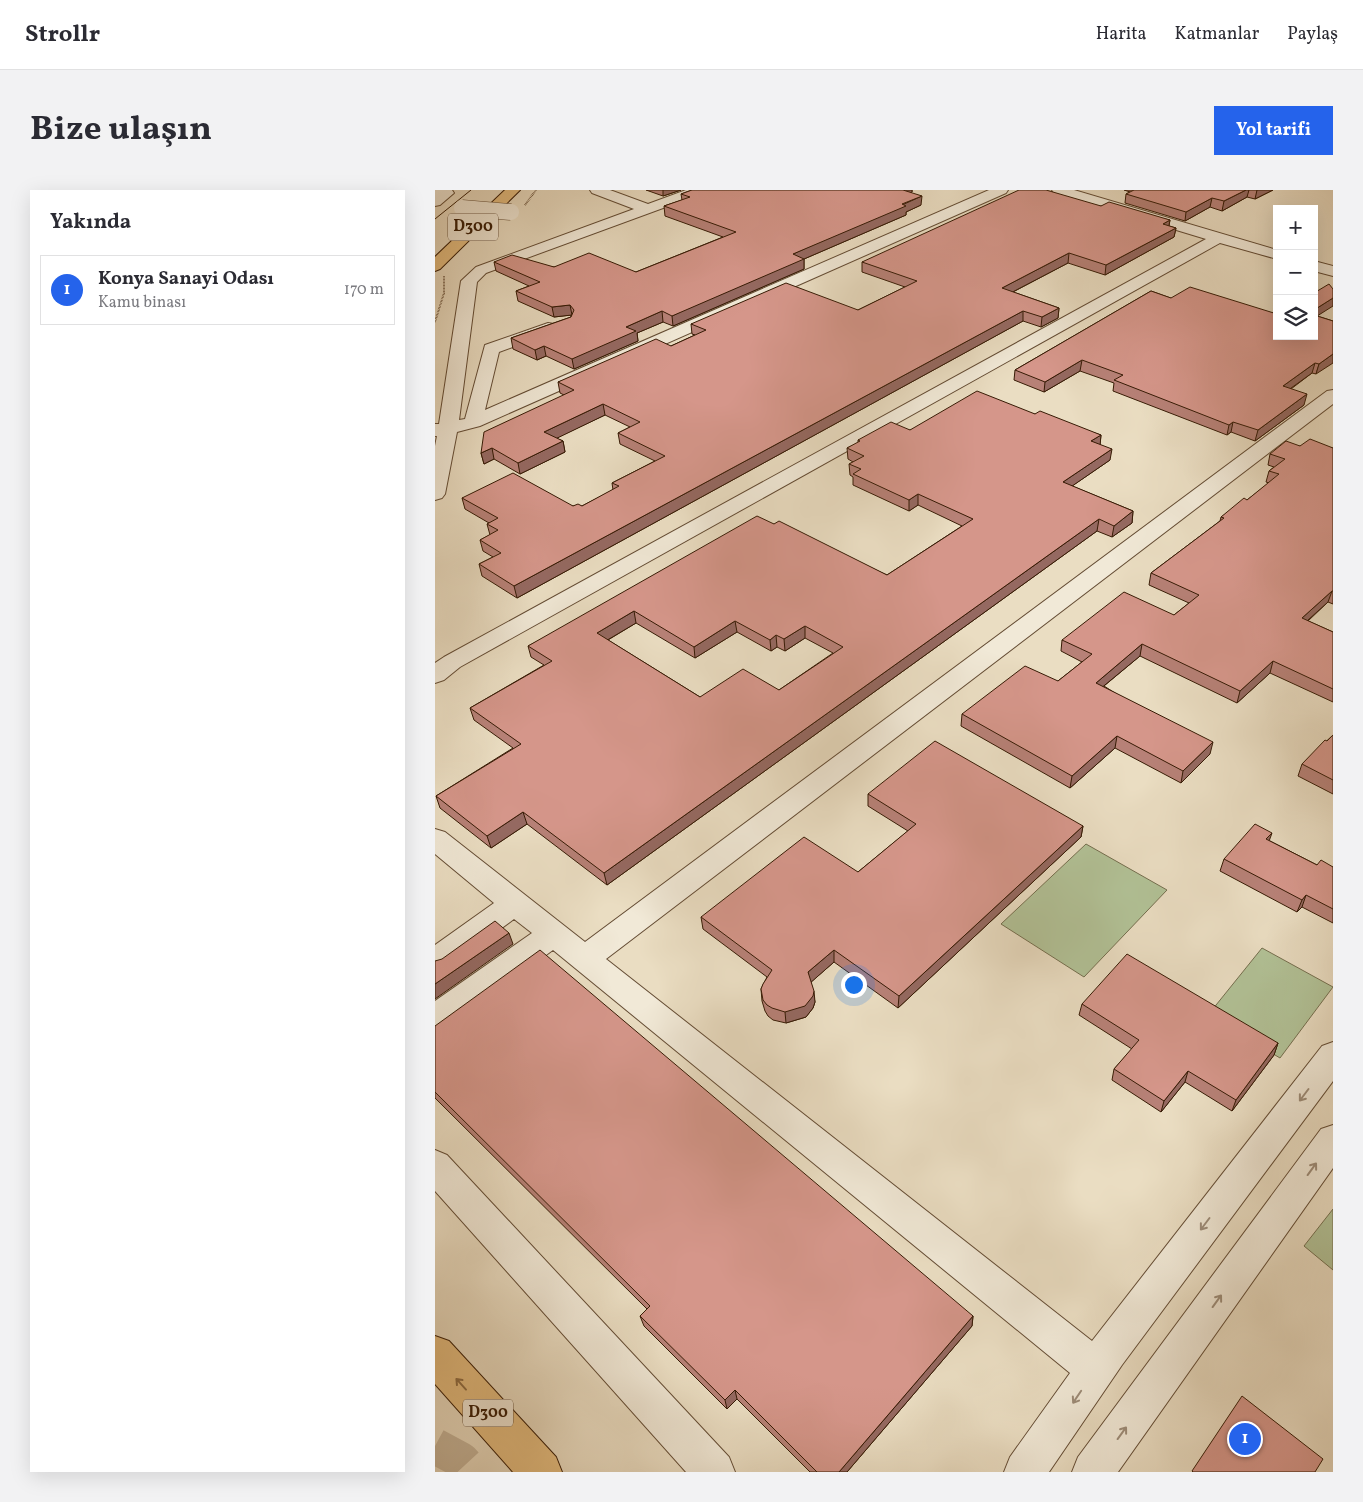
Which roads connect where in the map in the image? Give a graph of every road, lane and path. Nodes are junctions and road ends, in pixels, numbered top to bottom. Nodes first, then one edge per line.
1 (494, 190) edge
2 (536, 190) edge
3 (597, 190) edge
4 (677, 190) edge
5 (699, 190) edge
6 (1001, 190) edge
7 (1059, 190) edge
8 (512, 191) edge
9 (650, 204) junction
10 (517, 210) joint
11 (460, 213) joint
12 (1220, 238) junction
13 (1273, 254) edge
14 (1273, 265) edge
15 (1318, 267) edge
16 (440, 271) edge
17 (1333, 271) edge
18 (1173, 280) dead end
19 (1135, 284) junction
20 (1158, 291) edge
21 (566, 321) edge
22 (435, 322) edge
23 (617, 345) edge
24 (1333, 394) edge
25 (478, 404) junction
26 (473, 422) junction
27 (439, 429) edge
28 (435, 494) edge
29 (435, 675) edge
30 (435, 839) edge
31 (515, 903) junction
32 (553, 934) junction
33 (584, 958) junction
34 (435, 961) edge
35 (435, 1018) edge
36 (1333, 1056) edge
37 (1333, 1140) edge
38 (435, 1166) edge
39 (435, 1355) edge
40 (1096, 1369) junction
41 (541, 1472) edge
42 (714, 1472) edge
43 (1025, 1472) edge
44 (1093, 1472) edge

1 - 11 highway, D300
2 - 10 path
3 - 9 street
4 - 9 street
5 - 9 street
6 - 26 street
7 - 12 street
8 - 16 highway, D300
9 - 27 street
10 - 11 street, bridge
12 - 13 street
12 - 19 street
14 - 18 street
15 - 17 street
16 - 22 path
19 - 20 street
19 - 29 street
21 - 25 street
23 - 25 street
24 - 33 street
25 - 26 street
26 - 27 street
27 - 28 street
30 - 31 street
31 - 32 street
31 - 34 street
32 - 33 street
32 - 35 street
33 - 40 street
36 -> 40 street
44 -> 37 street
38 - 42 street
41 -> 39 highway, D300
40 -> 43 street

